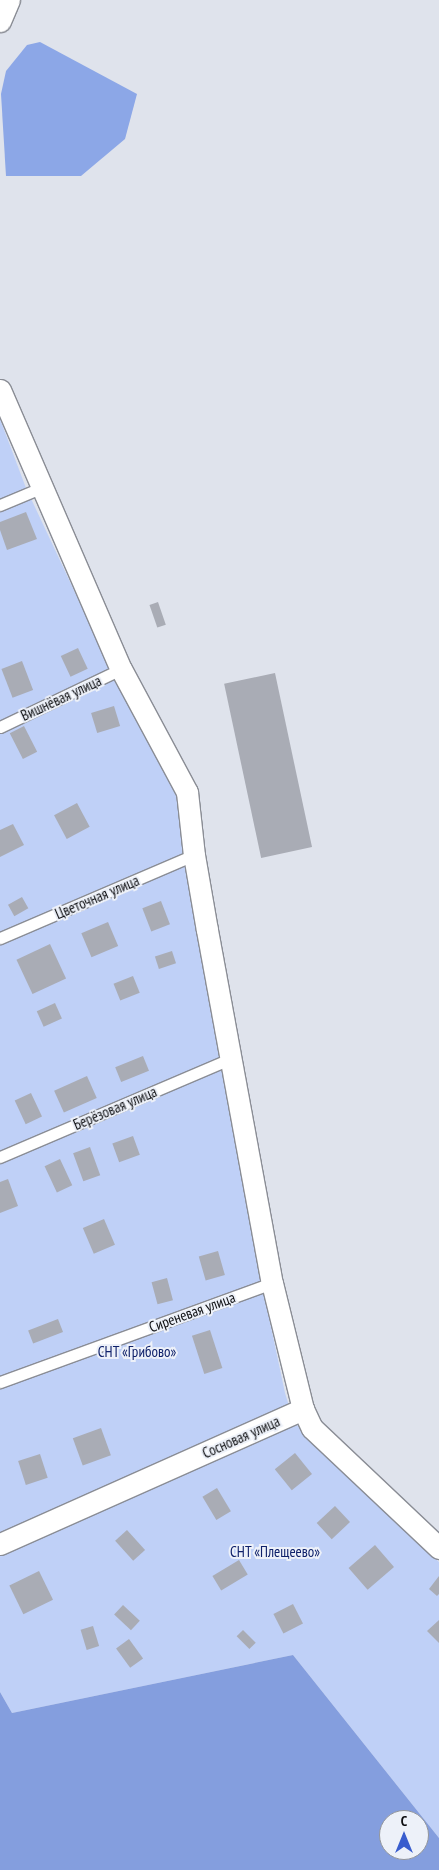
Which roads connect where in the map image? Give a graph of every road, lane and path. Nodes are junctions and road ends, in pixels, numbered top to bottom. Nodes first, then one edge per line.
1 (8, 0) edge
2 (0, 21) edge
3 (0, 390) edge
4 (42, 487) junction
5 (0, 505) edge
6 (121, 669) junction
7 (0, 726) edge
8 (194, 855) junction
9 (0, 938) edge
10 (230, 1059) junction
11 (0, 1158) edge
12 (272, 1283) junction
13 (0, 1382) edge
14 (303, 1409) junction
15 (0, 1544) edge
16 (439, 1548) edge

1 - 2 street
3 - 4 street
4 - 5 lane
4 - 6 street
6 - 7 lane, Вишнёвая улица
6 - 8 street
8 - 9 lane, Цветочная улица
8 - 10 street
10 - 11 lane, Берёзовая улица
10 - 12 street
12 - 13 lane, Сиреневая улица
12 - 14 street
14 - 15 street, Сосновая улица
14 - 16 street

